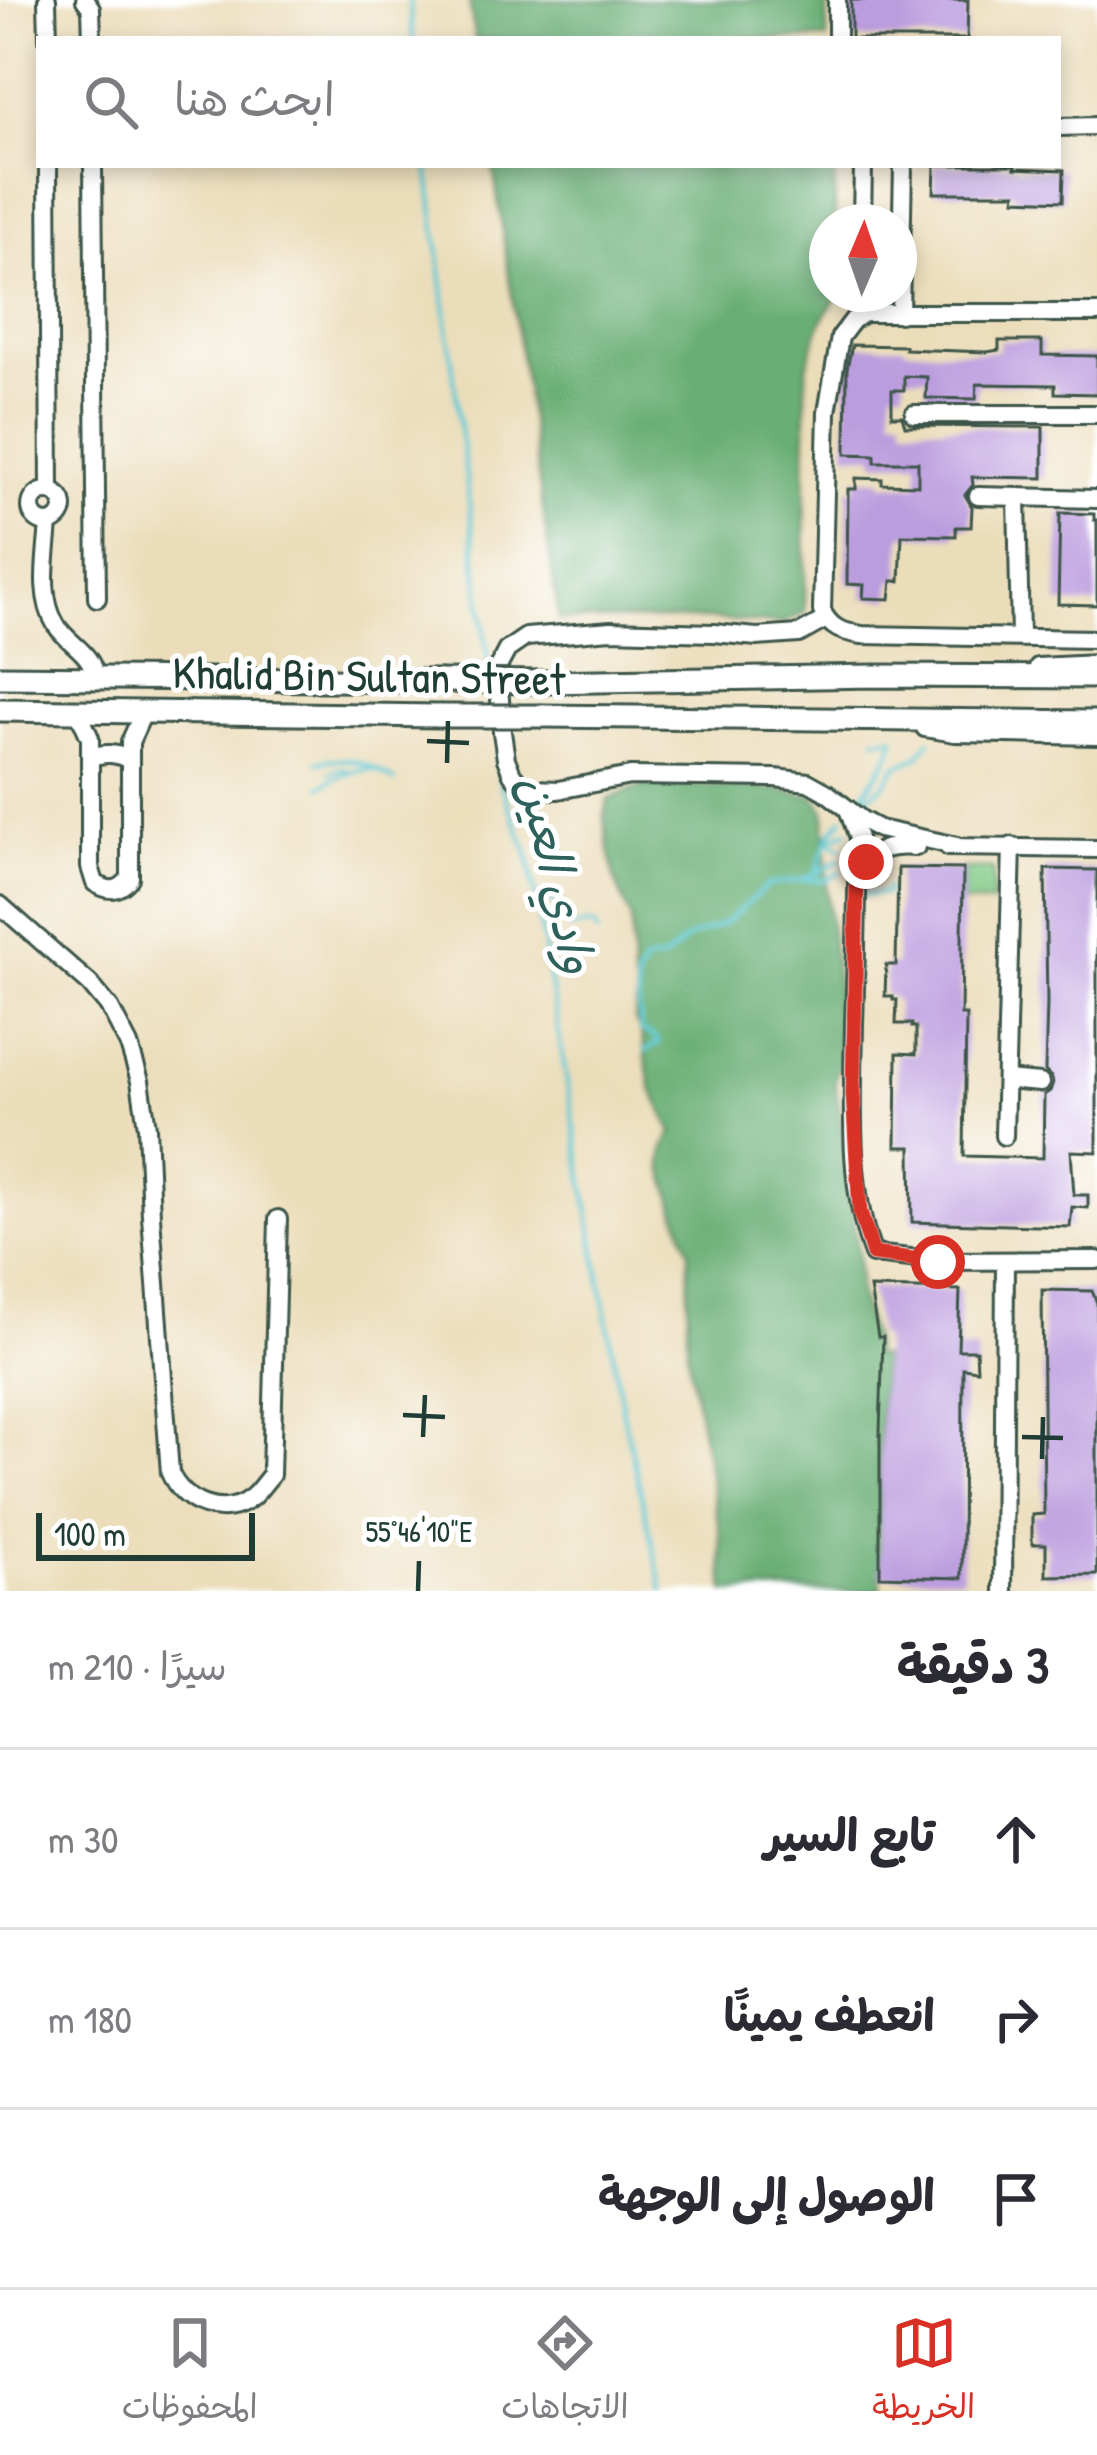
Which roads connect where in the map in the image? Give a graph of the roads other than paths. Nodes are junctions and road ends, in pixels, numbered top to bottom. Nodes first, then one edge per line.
1 (47, 0) edge
2 (85, 0) edge
3 (837, 0) edge
4 (48, 36) edge
5 (92, 36) edge
6 (837, 36) edge
7 (1097, 126) edge
8 (1061, 127) edge
9 (48, 168) edge
10 (93, 168) edge
11 (863, 168) edge
12 (903, 168) edge
13 (862, 204) edge
14 (857, 312) edge
15 (893, 312) edge
16 (1097, 313) edge
17 (900, 314) junction
18 (914, 414) dead end
19 (1097, 414) edge
20 (50, 491) junction
21 (978, 496) dead end
22 (1017, 498) junction
23 (1097, 499) edge
24 (96, 505) junction
25 (63, 508) junction
26 (49, 523) junction
27 (97, 598) dead end
28 (826, 620) junction
29 (1020, 636) junction
30 (1097, 639) edge
31 (1097, 664) edge
32 (874, 676) junction
33 (0, 677) edge
34 (95, 677) junction
35 (1097, 677) edge
36 (0, 710) edge
37 (78, 711) junction
38 (144, 711) junction
39 (871, 720) junction
40 (1097, 722) edge
41 (1097, 736) edge
42 (90, 757) junction
43 (130, 760) junction
44 (849, 811) junction
45 (896, 833) junction
46 (957, 846) junction
47 (1012, 846) junction
48 (1097, 849) edge
49 (857, 855) junction
50 (857, 882) junction
51 (0, 904) edge
52 (1006, 1080) junction
53 (1040, 1083) dead end
54 (1004, 1136) dead end
55 (278, 1219) dead end
56 (1097, 1260) edge
57 (1005, 1261) junction
58 (1003, 1591) edge

1 - 4 street
2 - 5 street
3 - 6 street
7 - 8 street
9 - 20 street
10 - 24 street
11 - 13 street
12 - 17 street
14 - 28 street
15 - 17 street
16 - 17 street
18 - 19 street
20 - 25 street
20 - 26 street
21 - 22 street
22 - 23 street
22 - 29 street
24 - 25 street
24 - 27 street
25 - 26 street
26 - 34 street
28 - 29 street
28 - 44 street
29 - 30 street
31 - 32 street
32 - 34 main road, Khalid Bin Sultan Street, bridge
32 - 35 main road, Khalid Bin Sultan Street
33 - 34 main road, Khalid Bin Sultan Street
36 - 37 main road, Khalid Bin Sultan Street
37 - 38 main road, Khalid Bin Sultan Street
37 - 42 street
38 - 39 main road, Khalid Bin Sultan Street, bridge
38 - 43 street
39 - 40 main road, Khalid Bin Sultan Street
39 - 41 street
42 - 43 street
42 - 43 street
44 - 45 street
44 - 49 street
45 - 46 street
45 - 49 street
46 - 47 street
46 - 50 street
47 - 48 street
47 - 52 street
49 - 50 street
50 - 57 street
51 - 55 street
52 - 53 street
52 - 54 street
56 - 57 street
57 - 58 street

